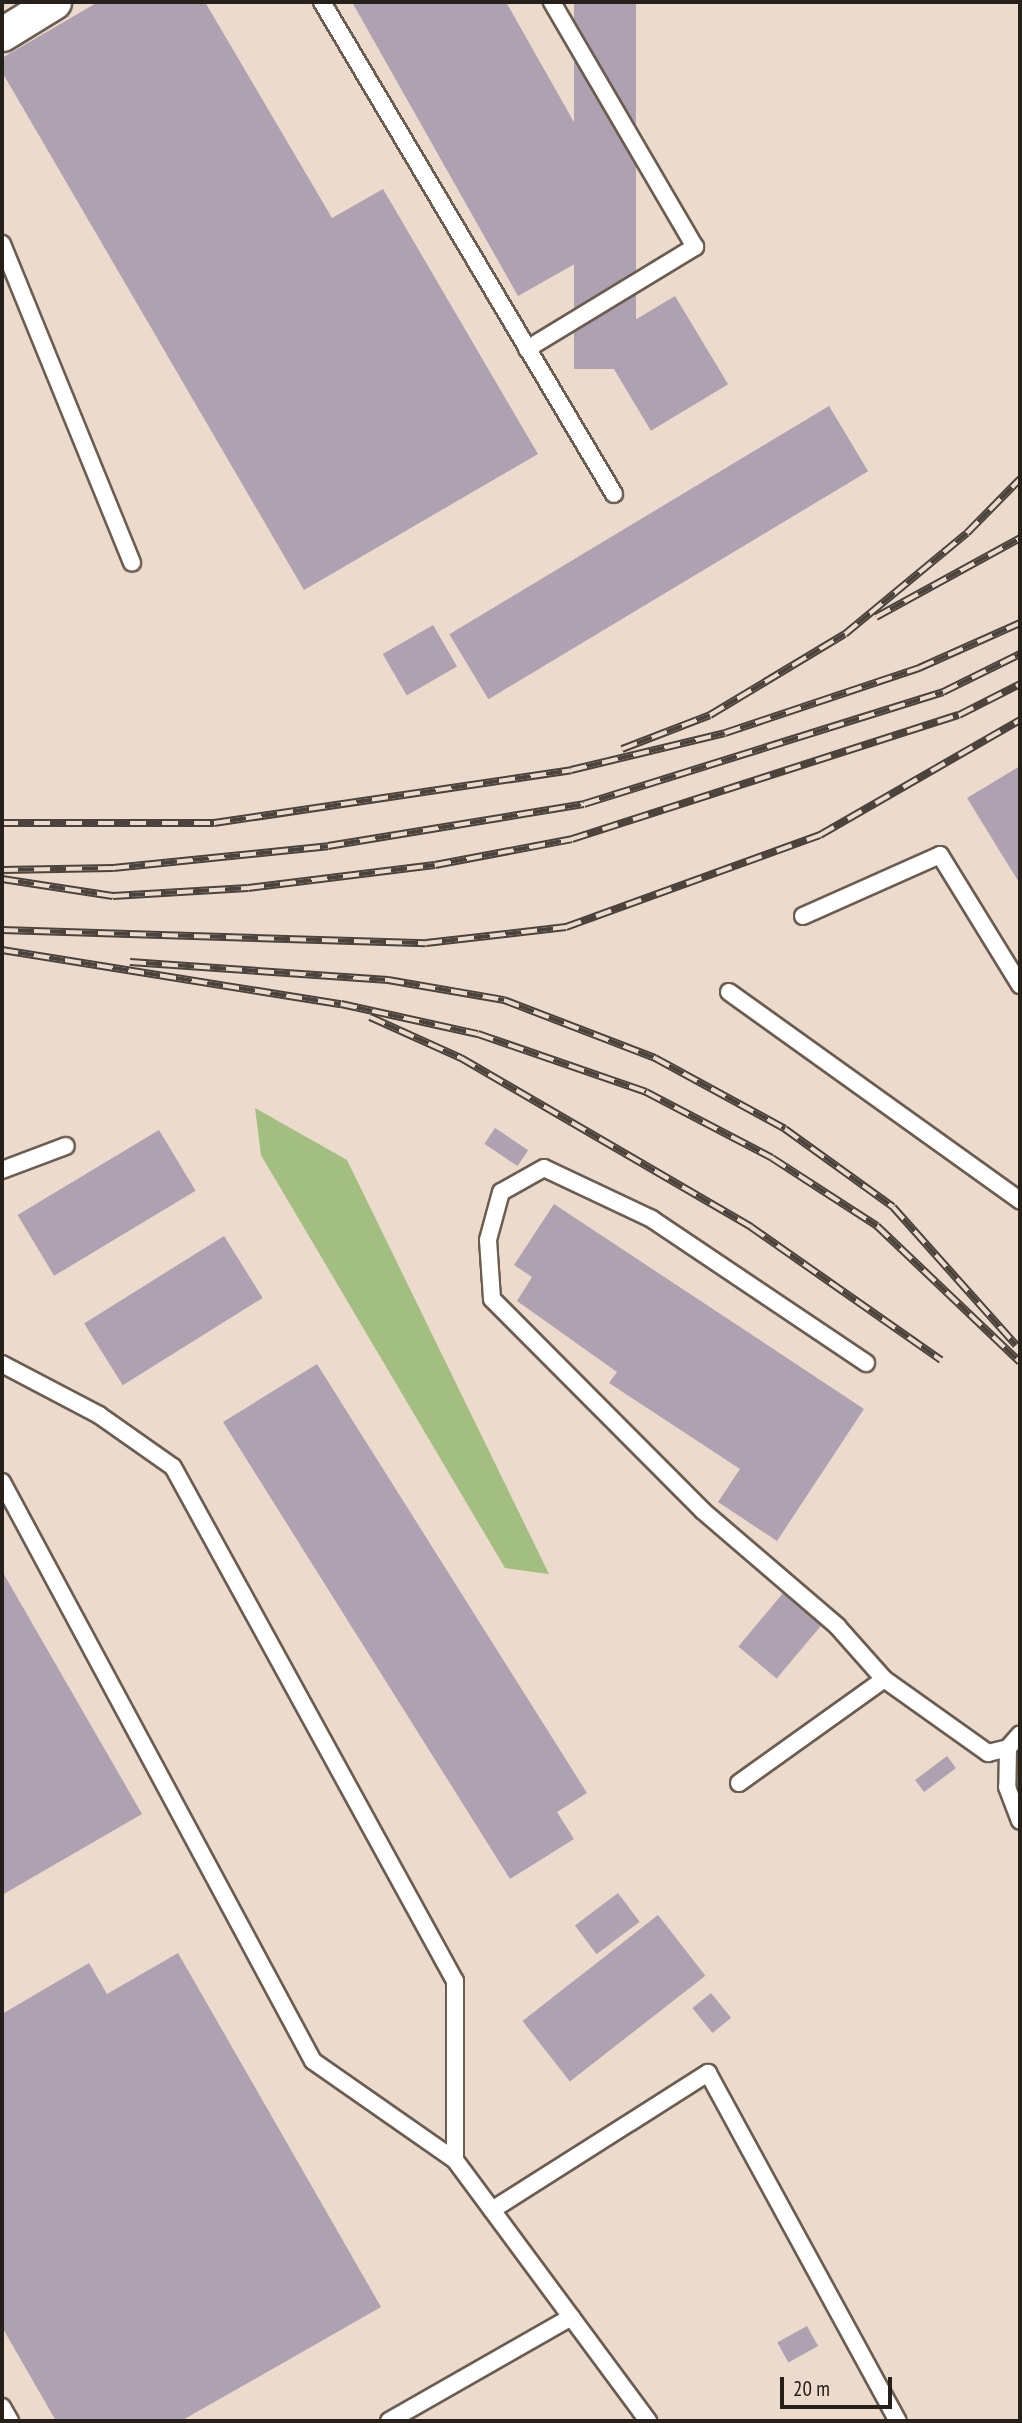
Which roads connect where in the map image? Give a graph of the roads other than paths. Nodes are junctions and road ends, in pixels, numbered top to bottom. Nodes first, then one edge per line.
1 (54, 2) edge
2 (322, 2) edge
3 (552, 2) edge
4 (2, 34) edge
5 (2, 244) edge
6 (527, 349) junction
7 (614, 494) dead end
8 (132, 563) dead end
9 (803, 916) dead end
10 (1020, 985) edge
11 (729, 992) dead end
12 (66, 1146) dead end
13 (2, 1170) edge
14 (1020, 1200) edge
15 (866, 1363) dead end
16 (2, 1364) edge
17 (2, 1482) edge
18 (884, 1679) junction
19 (1020, 1734) edge
20 (1008, 1748) junction
21 (739, 1783) dead end
22 (1020, 1821) edge
23 (456, 2160) junction
24 (492, 2210) junction
25 (571, 2316) junction
26 (2, 2407) edge
27 (10, 2421) edge
28 (389, 2421) edge
29 (648, 2421) edge
30 (898, 2421) edge

1 - 4 street
2 - 6 lane
3 - 6 lane
5 - 8 lane
6 - 7 lane
9 - 10 lane
11 - 14 lane
12 - 13 lane
15 - 18 lane
16 - 23 lane
17 - 23 lane
18 - 20 lane
18 - 21 lane
19 - 20 lane
20 - 22 lane
23 - 24 lane
24 - 25 lane
24 - 30 lane
25 - 28 lane
25 - 29 lane
26 - 27 lane

